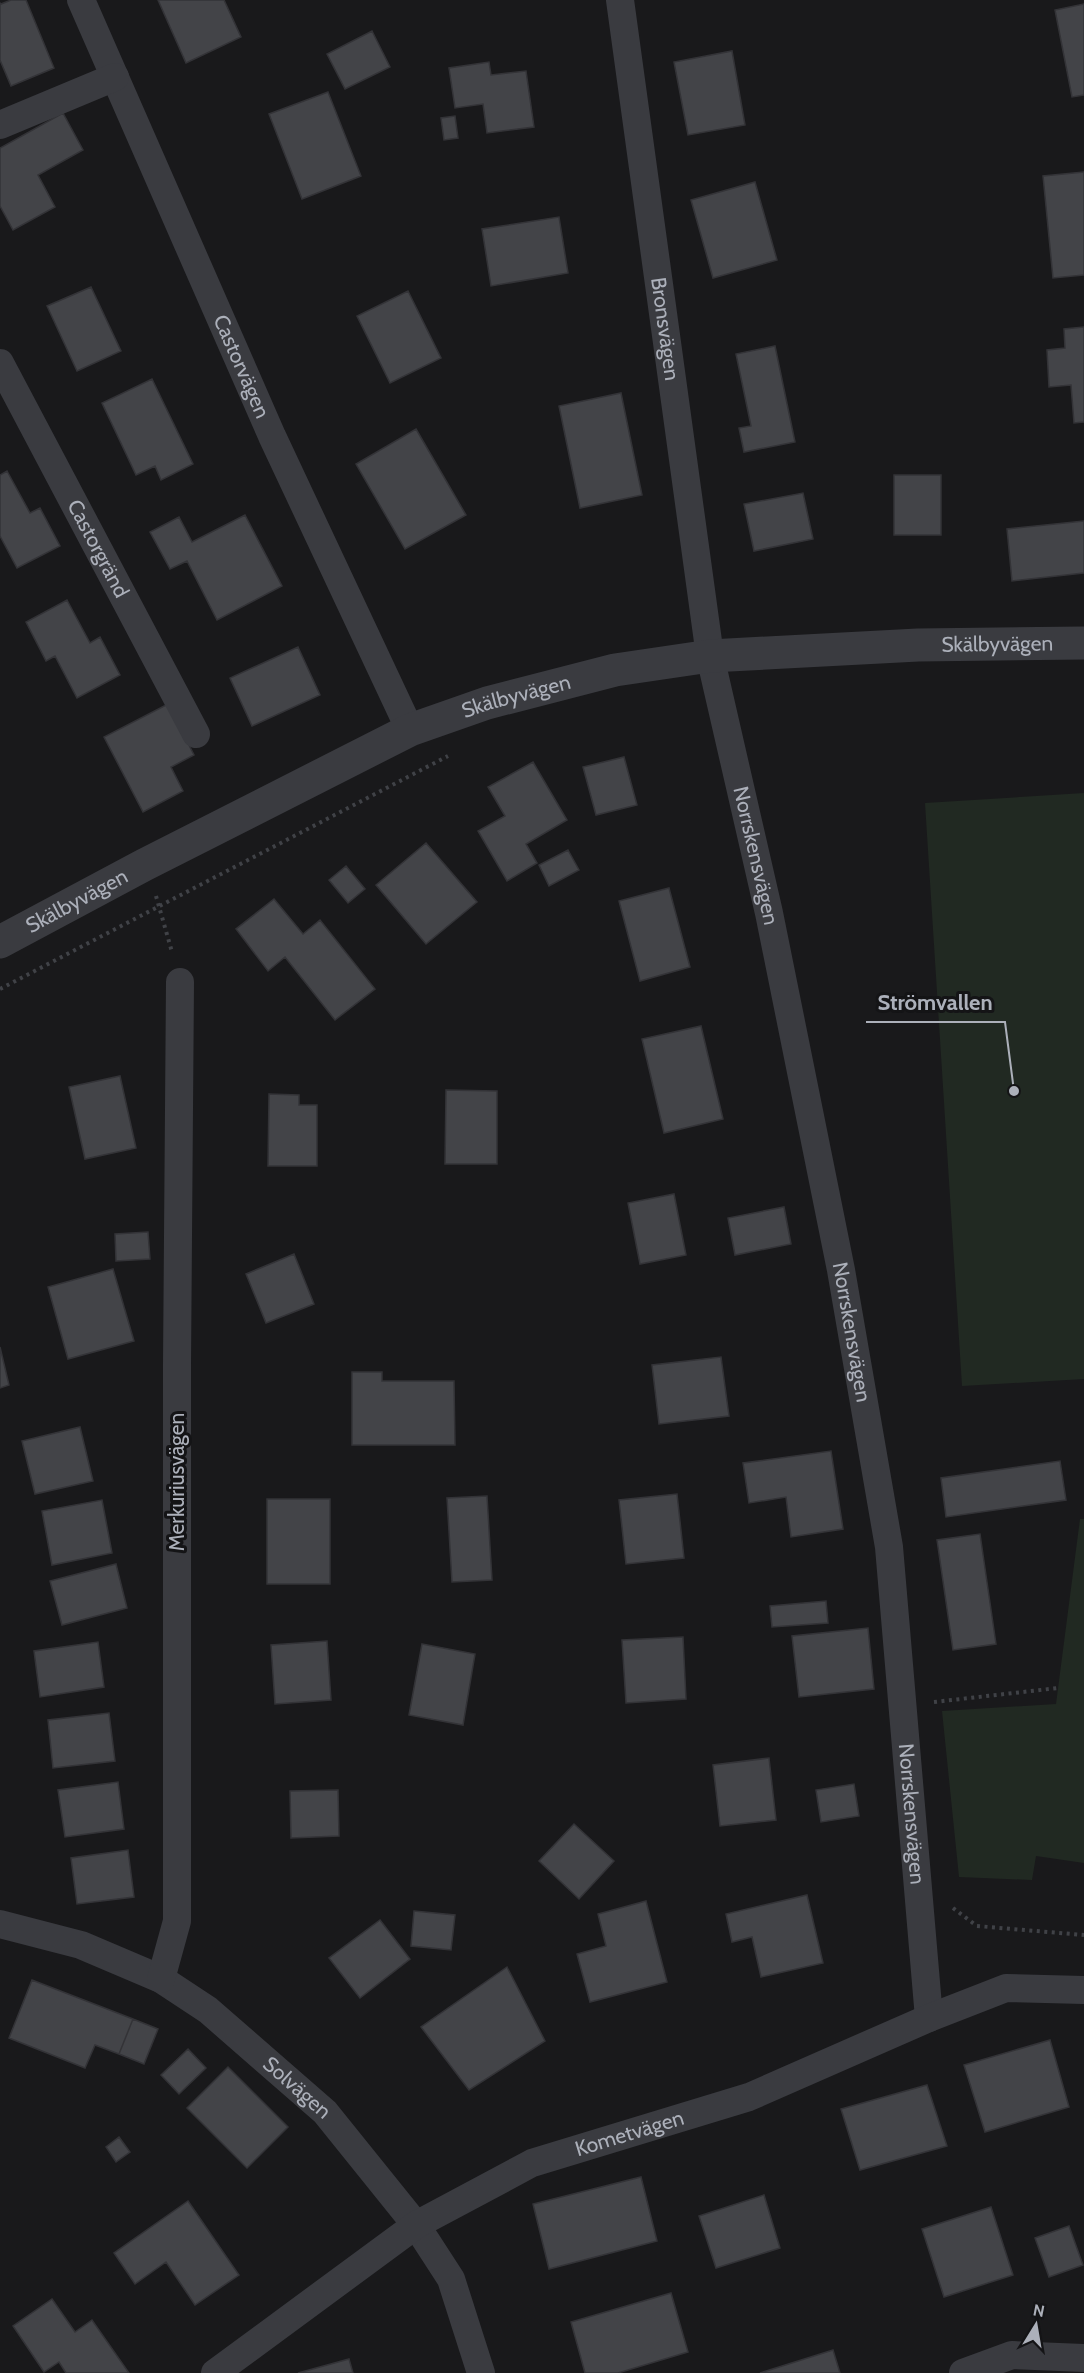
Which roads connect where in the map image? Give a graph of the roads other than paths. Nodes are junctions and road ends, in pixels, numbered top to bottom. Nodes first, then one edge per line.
1 (81, 0) edge
2 (620, 0) edge
3 (115, 76) junction
4 (0, 125) edge
5 (0, 363) edge
6 (1084, 643) edge
7 (710, 656) junction
8 (410, 730) junction
9 (196, 734) dead end
10 (0, 942) edge
11 (180, 982) road end
12 (0, 1924) edge
13 (161, 1979) junction
14 (1084, 1990) edge
15 (929, 2018) junction
16 (416, 2225) junction
17 (1084, 2358) edge
18 (214, 2373) edge
19 (481, 2373) edge
20 (963, 2373) edge

1 - 3 street, Castorvägen
2 - 7 street, Bronsvägen
3 - 4 street
3 - 8 street, Castorvägen
5 - 9 street, Castorgränd
6 - 7 street, Skälbyvägen
7 - 8 street, Skälbyvägen
7 - 15 street, Norrskensvägen
8 - 10 street, Skälbyvägen
11 - 13 street, Merkuriusvägen
12 - 13 street, Solvägen
13 - 16 street, Solvägen
14 - 15 street, Kometvägen
15 - 16 street, Kometvägen
16 - 18 street, Kometvägen
16 - 19 street, Solvägen
17 - 20 street

